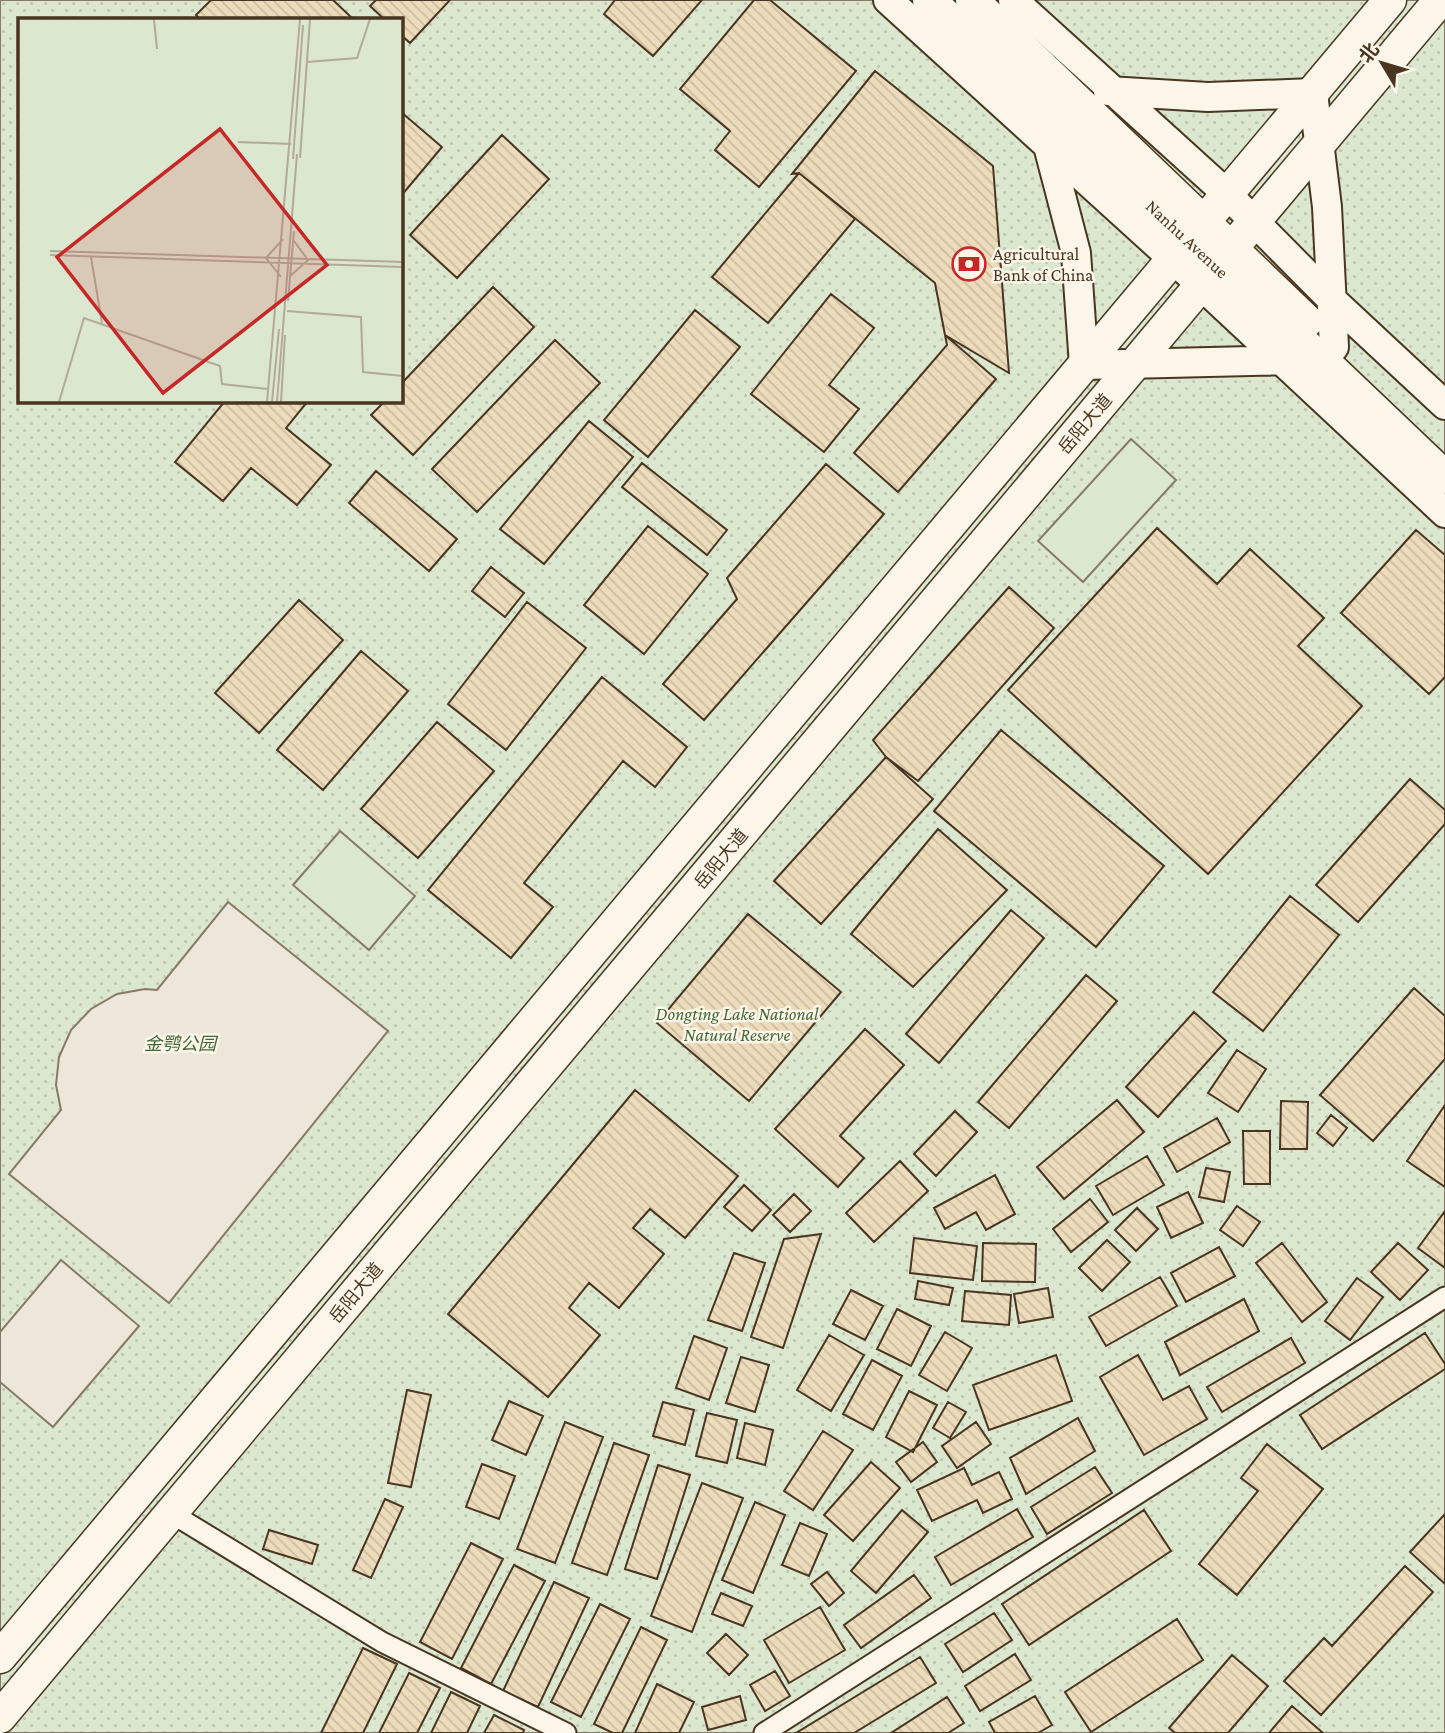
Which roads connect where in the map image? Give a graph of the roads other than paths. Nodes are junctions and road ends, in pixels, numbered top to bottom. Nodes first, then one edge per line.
1 (888, 0) edge
2 (929, 0) edge
3 (972, 0) edge
4 (1013, 0) edge
5 (1390, 0) edge
6 (1440, 0) edge
7 (1048, 92) junction
8 (1114, 92) junction
9 (1313, 93) junction
10 (1320, 144) junction
11 (1048, 145) junction
12 (1226, 193) junction
13 (1254, 220) junction
14 (1187, 239) junction
15 (1215, 266) junction
16 (1331, 299) junction
17 (1328, 353) junction
18 (1282, 360) junction
19 (1135, 364) junction
20 (1084, 365) junction
21 (1445, 405) edge
22 (1445, 447) edge
23 (1445, 477) edge
24 (1445, 513) edge
25 (1445, 1297) edge
26 (171, 1513) junction
27 (0, 1657) edge
28 (0, 1717) edge
29 (566, 1733) edge
30 (764, 1733) edge

1 - 11 main road
2 - 7 main road, Nanhu Avenue
3 - 7 main road, Nanhu Avenue
4 - 8 main road
5 - 9 main road
6 - 10 main road, 岳阳大道
7 - 8 main road
7 - 11 main road
7 - 14 main road, Nanhu Avenue
8 - 9 main road
8 - 12 main road
9 - 10 main road
9 - 12 main road
10 - 13 main road, 岳阳大道
10 - 16 main road
11 - 14 main road
11 - 20 main road
12 - 13 main road
12 - 14 main road
13 - 15 main road, 岳阳大道
13 - 16 main road
14 - 15 main road, Nanhu Avenue
14 - 20 main road
15 - 17 main road, Nanhu Avenue
15 - 18 main road
15 - 19 main road, 岳阳大道
16 - 17 main road
16 - 21 main road
17 - 18 main road
17 - 22 main road, Nanhu Avenue
17 - 23 main road, Nanhu Avenue
18 - 19 main road
18 - 24 main road
19 - 20 main road
19 - 26 main road, 岳阳大道
20 - 27 main road
25 - 30 street
26 - 28 main road, 岳阳大道
26 - 29 street

